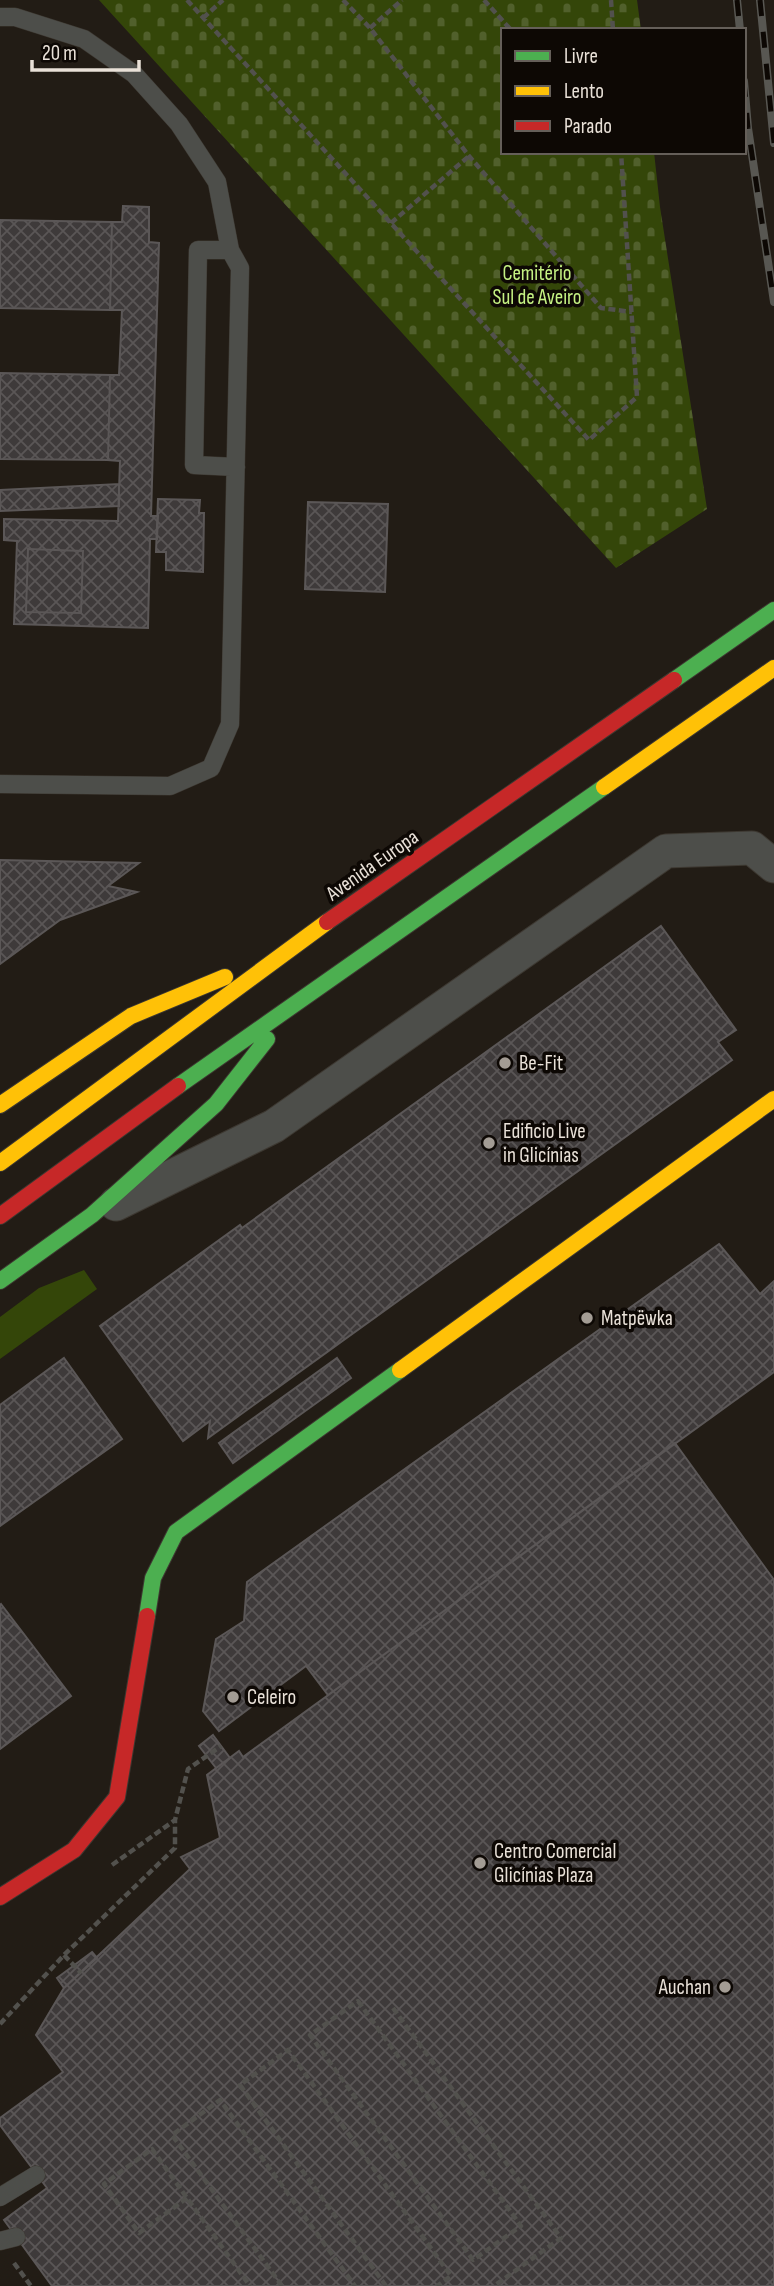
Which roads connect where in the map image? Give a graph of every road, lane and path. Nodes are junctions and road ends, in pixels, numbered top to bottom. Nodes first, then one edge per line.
1 (187, 0) edge
2 (223, 0) edge
3 (343, 0) edge
4 (402, 0) edge
5 (484, 0) edge
6 (611, 0) edge
7 (0, 17) edge
8 (203, 18) junction
9 (370, 28) junction
10 (508, 28) edge
11 (613, 28) edge
12 (621, 154) edge
13 (468, 156) junction
14 (391, 223) junction
15 (230, 250) junction
16 (632, 312) junction
17 (236, 467) junction
18 (771, 612) edge
19 (774, 668) edge
20 (0, 784) edge
21 (774, 866) edge
22 (279, 955) junction
23 (292, 1007) junction
24 (774, 1099) edge
25 (0, 1105) edge
26 (0, 1163) edge
27 (0, 1216) edge
28 (88, 1217) junction
29 (0, 1281) edge
30 (222, 1746) dead end
31 (175, 1820) junction
32 (108, 1868) dead end
33 (3, 1888) edge
34 (64, 1955) junction
35 (81, 1973) dead end
36 (358, 2001) joint
37 (393, 2008) dead end
38 (0, 2024) edge
39 (36, 2175) dead end
40 (0, 2197) edge
41 (187, 2198) junction
42 (250, 2286) edge
43 (282, 2286) edge
44 (355, 2286) edge
45 (386, 2286) edge
46 (437, 2286) edge
47 (494, 2286) edge

1 - 8 path
2 - 8 path
3 - 9 path
4 - 9 path
5 - 10 path
6 - 11 path
7 - 15 lane
8 - 14 path
9 - 13 path
12 - 16 path
13 - 14 path
13 - 16 path
14 - 16 path
15 - 17 lane
15 - 17 lane
17 - 20 lane
18 - 22 main road, Avenida Europa
19 - 23 main road
21 - 28 street
22 - 25 main road
22 - 26 main road, Avenida Europa
23 - 27 main road
23 - 28 main road
24 - 33 main road
28 - 29 main road
30 - 31 path
31 - 32 path
31 - 34 path
34 - 35 path
34 - 38 path
36 - 36 path
37 - 47 path
39 - 40 lane
41 - 41 path
41 - 42 path
43 - 44 path
45 - 46 path

